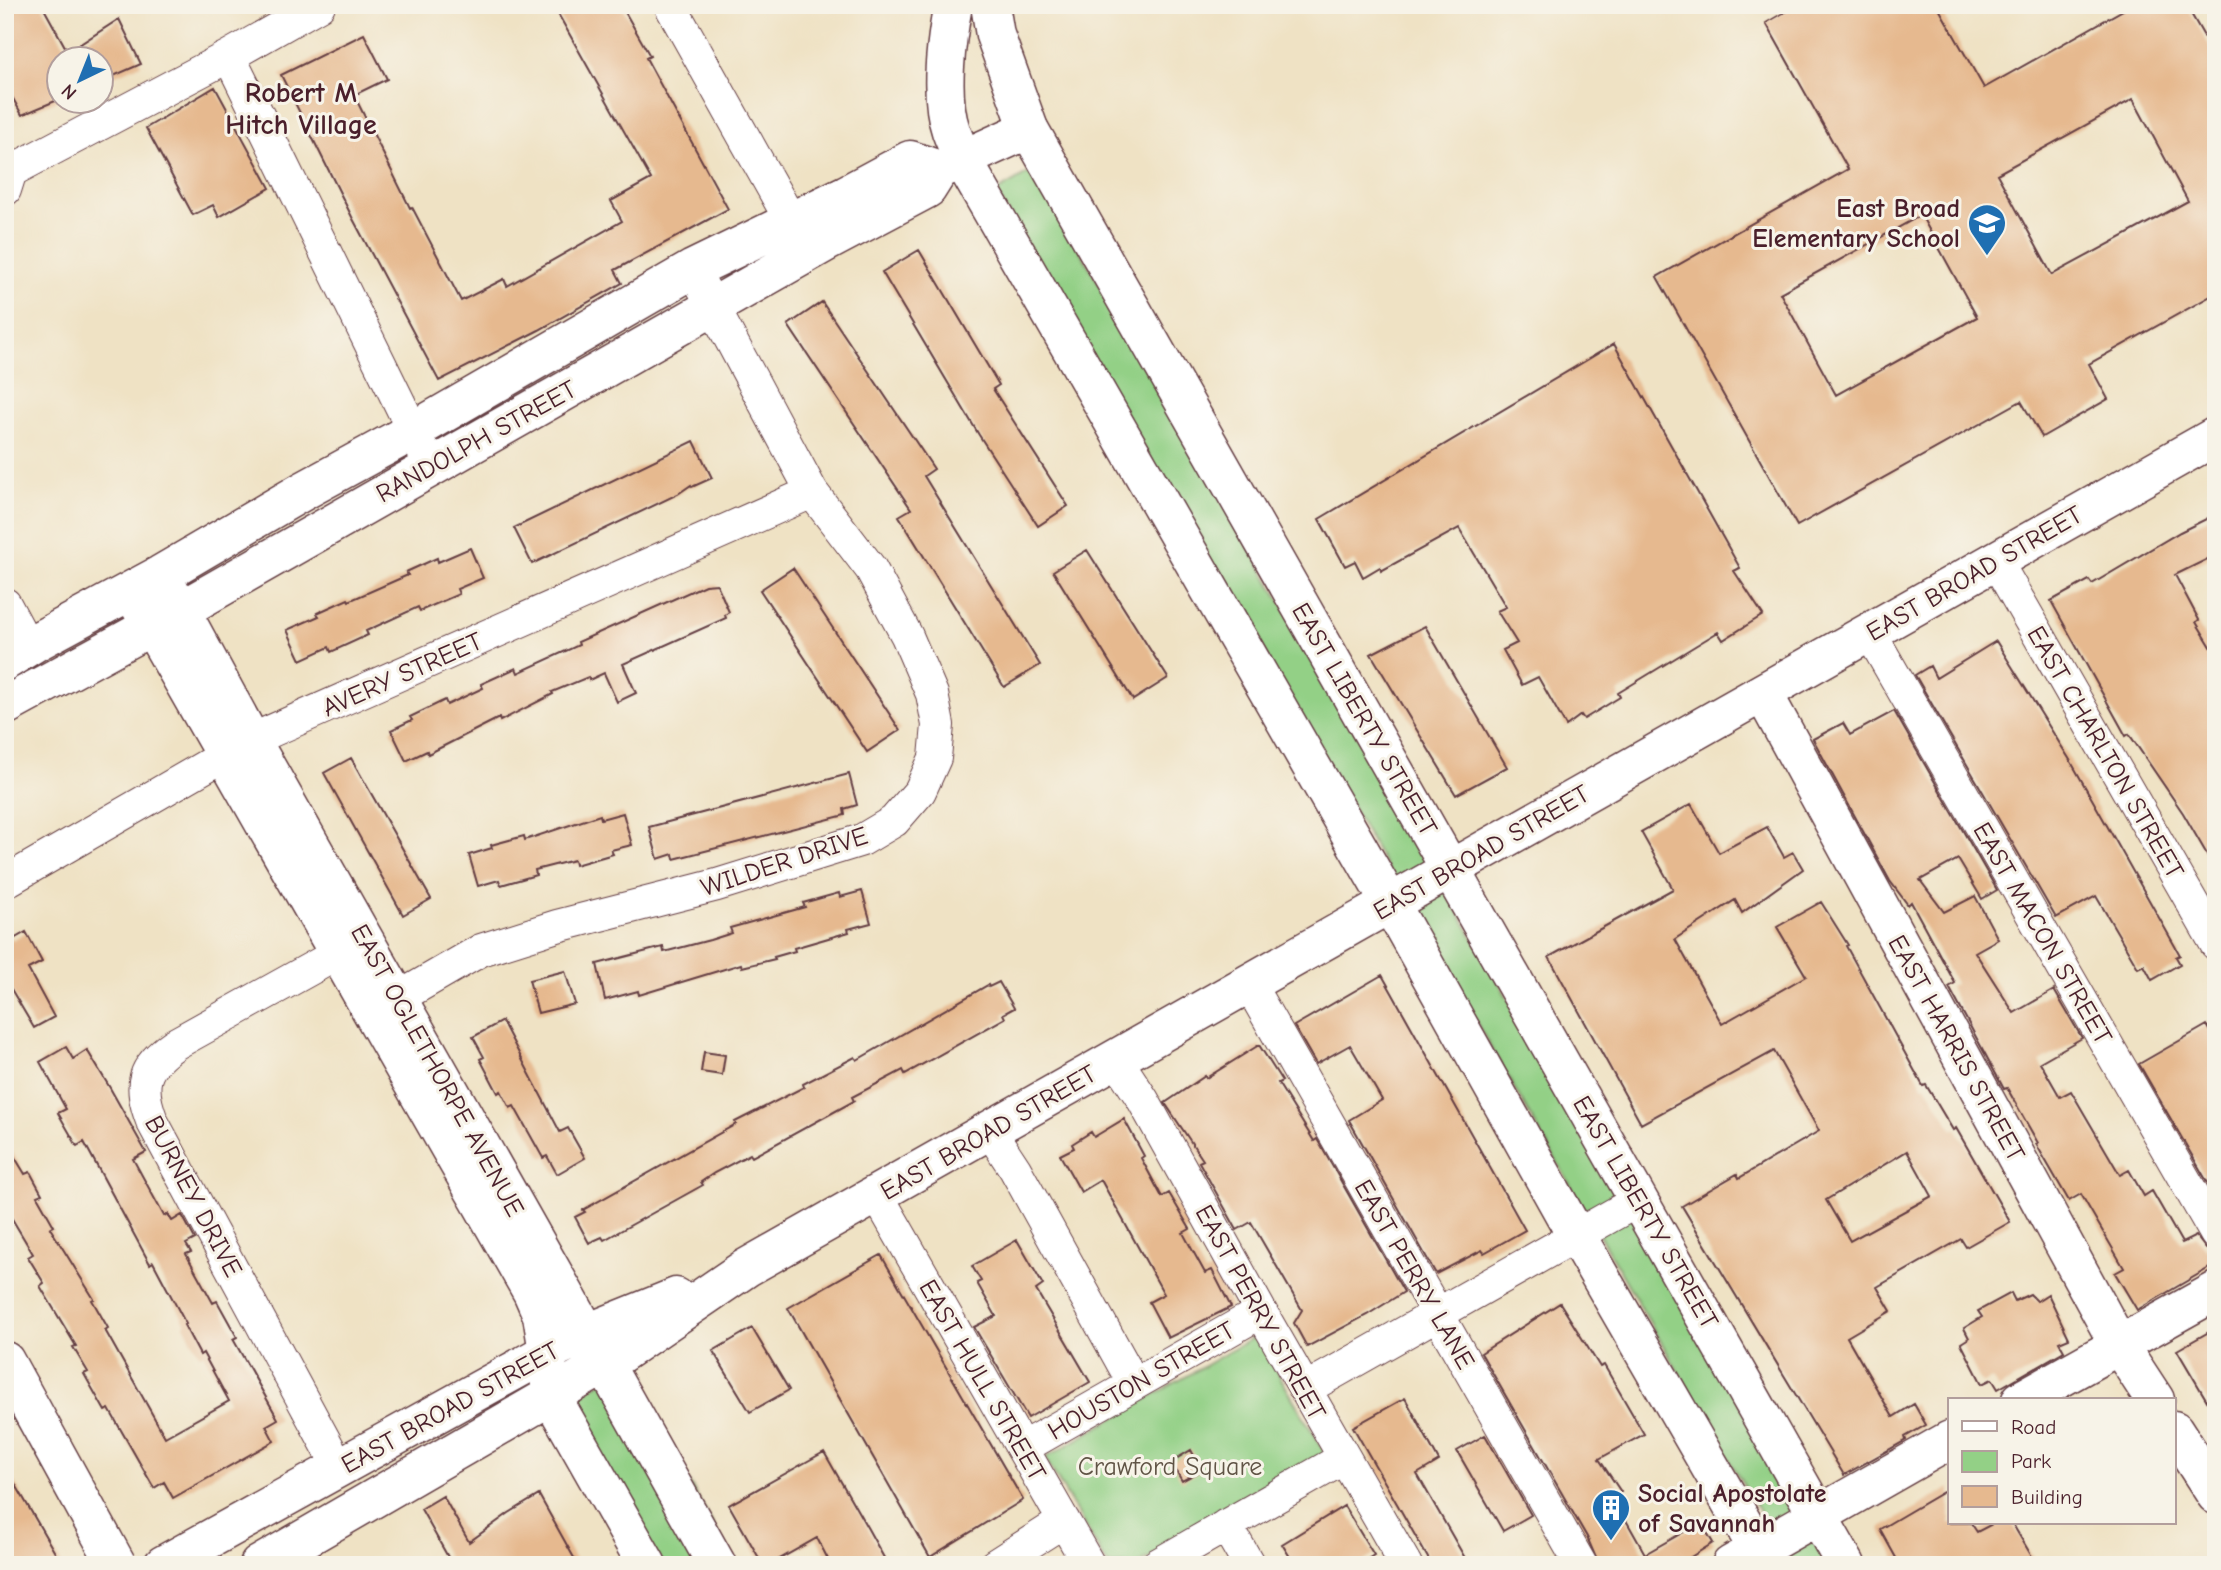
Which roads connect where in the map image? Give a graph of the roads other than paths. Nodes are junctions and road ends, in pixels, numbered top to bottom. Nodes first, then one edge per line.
1 (319, 5) edge
2 (670, 5) edge
3 (953, 5) edge
4 (990, 5) edge
5 (229, 56) junction
6 (1029, 129) junction
7 (957, 167) junction
8 (7, 173) edge
9 (791, 220) junction
10 (693, 269) junction
11 (713, 307) junction
12 (415, 430) junction
13 (2216, 436) edge
14 (430, 467) junction
15 (812, 492) junction
16 (1996, 561) junction
17 (145, 583) junction
18 (5, 604) edge
19 (167, 618) junction
20 (1870, 633) junction
21 (17, 654) edge
22 (1763, 693) junction
23 (5, 706) edge
24 (238, 748) junction
25 (1451, 870) junction
26 (5, 882) edge
27 (1390, 903) junction
28 (2216, 944) edge
29 (351, 946) junction
30 (1249, 984) junction
31 (398, 998) junction
32 (1116, 1059) junction
33 (990, 1131) junction
34 (877, 1195) junction
35 (1639, 1200) junction
36 (2216, 1234) edge
37 (1576, 1235) junction
38 (2216, 1291) edge
39 (1261, 1312) junction
40 (1437, 1314) junction
41 (2119, 1345) junction
42 (595, 1349) junction
43 (548, 1353) junction
44 (5, 1362) edge
45 (1134, 1384) junction
46 (1305, 1389) junction
47 (551, 1396) junction
48 (2025, 1398) edge
49 (2153, 1398) edge
50 (2176, 1433) edge
51 (1948, 1441) edge
52 (1022, 1448) junction
53 (1344, 1458) junction
54 (340, 1469) junction
55 (2216, 1495) edge
56 (1818, 1514) junction
57 (1064, 1521) junction
58 (1226, 1525) junction
59 (1752, 1560) edge
60 (269, 1562) edge
61 (117, 1565) edge
62 (163, 1565) edge
63 (647, 1565) edge
64 (717, 1565) edge
65 (995, 1565) edge
66 (1089, 1565) edge
67 (1157, 1565) edge
68 (1249, 1565) edge
69 (1406, 1565) edge
70 (1581, 1565) edge
71 (1846, 1565) edge

1 - 5 street
2 - 9 street
3 - 7 main road
4 - 6 main road, EAST LIBERTY STREET
5 - 8 street
5 - 12 street
6 - 7 main road, RANDOLPH STREET
6 - 25 main road, EAST LIBERTY STREET
7 - 9 main road, RANDOLPH STREET
7 - 11 main road, RANDOLPH STREET
7 - 27 main road
9 - 10 main road, RANDOLPH STREET
10 - 11 street, WILDER DRIVE
10 - 12 main road, RANDOLPH STREET
11 - 14 main road, RANDOLPH STREET
11 - 15 street, WILDER DRIVE
12 - 14 street
12 - 17 main road, RANDOLPH STREET
13 - 16 main road, EAST BROAD STREET
14 - 19 main road, RANDOLPH STREET
15 - 24 street, AVERY STREET
15 - 31 street, WILDER DRIVE
16 - 20 main road, EAST BROAD STREET
16 - 28 street, EAST CHARLTON STREET
17 - 19 main road, EAST OGLETHORPE AVENUE
17 - 21 main road, RANDOLPH STREET
18 - 21 street
19 - 23 main road, RANDOLPH STREET
19 - 24 main road, EAST OGLETHORPE AVENUE
20 - 22 main road, EAST BROAD STREET
20 - 36 street, EAST MACON STREET
22 - 25 main road, EAST BROAD STREET
22 - 41 main road, EAST HARRIS STREET
24 - 26 street, AVERY STREET
24 - 29 main road, EAST OGLETHORPE AVENUE
25 - 27 main road, EAST BROAD STREET
25 - 35 main road, EAST LIBERTY STREET
27 - 30 main road, EAST BROAD STREET
27 - 37 main road
29 - 31 main road, EAST OGLETHORPE AVENUE
29 - 43 main road, EAST OGLETHORPE AVENUE
29 - 54 street, BURNEY DRIVE
30 - 32 main road, EAST BROAD STREET
30 - 40 street, EAST PERRY LANE
31 - 42 main road, EAST OGLETHORPE AVENUE
32 - 33 main road, EAST BROAD STREET
32 - 39 street, EAST PERRY STREET
33 - 34 main road, EAST BROAD STREET
33 - 45 street
34 - 42 main road, EAST BROAD STREET
34 - 52 street, EAST HULL STREET
35 - 37 street
35 - 56 main road, EAST LIBERTY STREET
37 - 40 street
37 - 59 main road
38 - 41 main road
39 - 45 street, HOUSTON STREET
39 - 46 street, EAST PERRY STREET
40 - 46 street
40 - 70 street, EAST PERRY LANE
41 - 48 main road
41 - 49 main road, EAST HARRIS STREET
42 - 43 main road, EAST BROAD STREET
42 - 47 main road, EAST BROAD STREET
42 - 64 main road, EAST OGLETHORPE AVENUE
43 - 47 main road, EAST OGLETHORPE AVENUE
43 - 54 main road, EAST BROAD STREET
44 - 61 main road
45 - 52 street, HOUSTON STREET
46 - 53 street, EAST PERRY STREET
47 - 60 main road, EAST BROAD STREET
47 - 63 main road, EAST OGLETHORPE AVENUE
50 - 55 main road
51 - 56 main road
52 - 57 street, EAST HULL STREET
53 - 58 street
53 - 69 street, EAST PERRY STREET
54 - 62 main road, EAST BROAD STREET
56 - 59 main road
56 - 71 main road, EAST LIBERTY STREET
57 - 65 street
57 - 66 street, EAST HULL STREET
58 - 67 street
58 - 68 street

